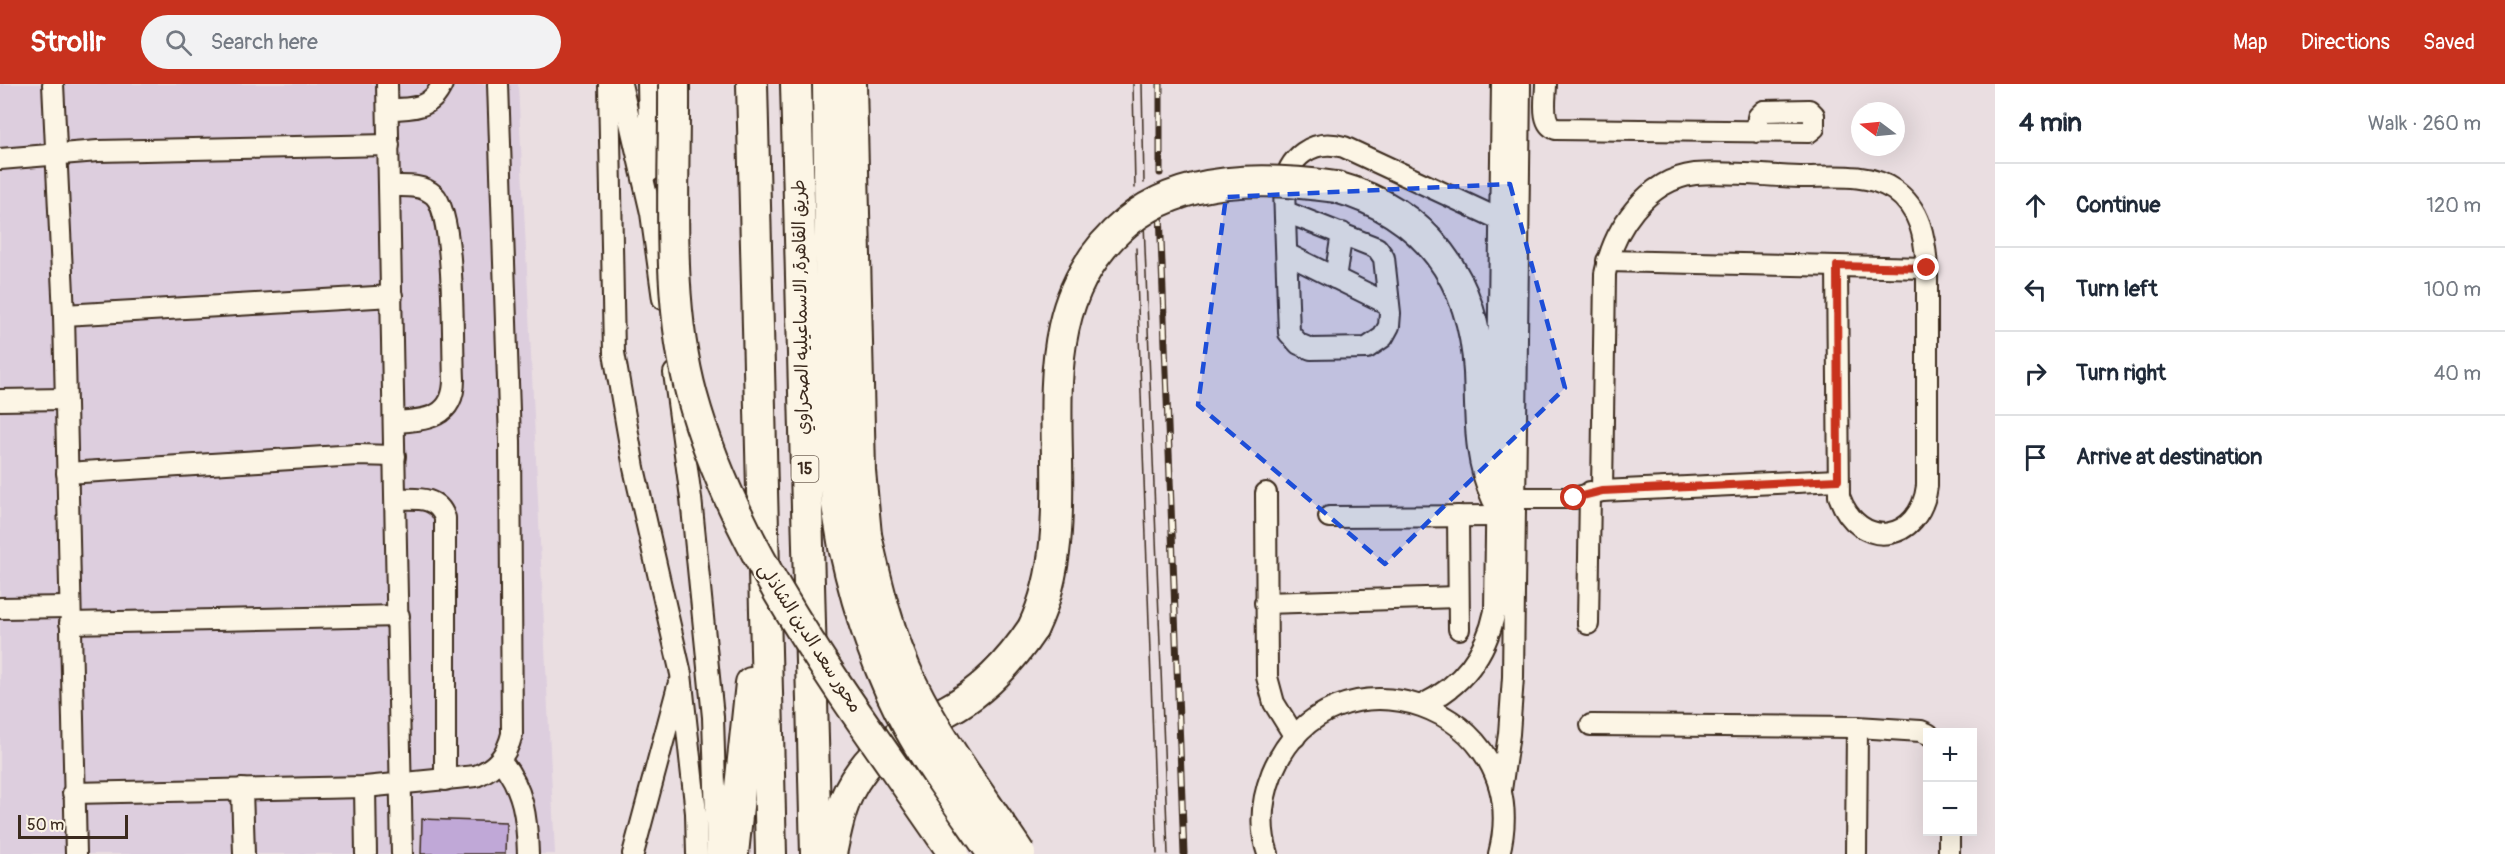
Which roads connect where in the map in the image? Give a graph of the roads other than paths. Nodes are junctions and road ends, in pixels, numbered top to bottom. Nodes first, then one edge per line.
1 (53, 84) edge
2 (387, 84) edge
3 (442, 84) edge
4 (498, 84) edge
5 (609, 84) edge
6 (621, 84) edge
7 (648, 84) edge
8 (674, 84) edge
9 (752, 84) edge
10 (796, 84) edge
11 (828, 84) edge
12 (851, 84) edge
13 (1502, 84) edge
14 (1520, 84) edge
15 (1546, 84) edge
16 (388, 109) junction
17 (1511, 129) junction
18 (1757, 132) dead end
19 (389, 144) junction
20 (55, 155) junction
21 (0, 159) edge
22 (1510, 181) junction
23 (390, 186) junction
24 (1286, 212) junction
25 (651, 213) junction
26 (1501, 220) junction
27 (1342, 233) junction
28 (1287, 254) junction
29 (1607, 261) junction
30 (1837, 266) junction
31 (1927, 268) junction
32 (1335, 278) junction
33 (392, 296) junction
34 (1389, 304) junction
35 (64, 315) junction
36 (65, 399) junction
37 (0, 400) edge
38 (395, 422) junction
39 (395, 456) junction
40 (67, 473) junction
41 (1838, 480) junction
42 (1596, 491) junction
43 (1266, 493) dead end
44 (396, 499) junction
45 (1506, 499) junction
46 (1458, 516) junction
47 (1329, 517) dead end
48 (855, 541) junction
49 (764, 591) junction
50 (1458, 597) junction
51 (1265, 603) junction
52 (0, 608) edge
53 (69, 615) junction
54 (399, 616) junction
55 (1588, 624) dead end
56 (1459, 629) dead end
57 (681, 674) junction
58 (1422, 705) junction
59 (1591, 725) dead end
60 (1857, 727) junction
61 (1923, 732) edge
62 (1295, 737) junction
63 (500, 760) junction
64 (445, 780) junction
65 (402, 784) junction
66 (365, 787) junction
67 (242, 789) junction
68 (1500, 790) junction
69 (73, 793) junction
70 (1949, 836) edge
71 (76, 854) edge
72 (244, 854) edge
73 (366, 854) edge
74 (402, 854) edge
75 (528, 854) edge
76 (633, 854) edge
77 (697, 854) edge
78 (717, 854) edge
79 (733, 854) edge
80 (771, 854) edge
81 (816, 854) edge
82 (831, 854) edge
83 (954, 854) edge
84 (993, 854) edge
85 (1020, 854) edge
86 (1268, 854) edge
87 (1499, 854) edge
88 (1856, 854) edge
89 (1949, 854) edge

1 - 20 street
2 - 16 street
3 - 16 street
4 - 63 street
5 - 57 street
6 - 25 street
7 - 25 street
8 - 83 highway, محور سعد الدين الشاذلى, bridge
9 - 49 highway
10 - 81 highway, طريق القاهرة, الاسماعيليه الصحراوي / 15
11 - 48 highway
12 - 48 highway
13 - 17 street
14 - 17 street
15 - 18 street
16 - 19 street
17 - 22 street
19 - 20 street
19 - 23 street
20 - 21 street
20 - 35 street
22 - 26 street
22 - 45 street
23 - 33 street
23 - 38 street
24 - 26 street
24 - 27 street
24 - 28 street
25 - 78 street
26 - 45 street
27 - 32 street
27 - 34 street
28 - 32 street
28 - 34 street
29 - 30 street
29 - 31 street
29 - 42 street
30 - 31 street
30 - 41 street
31 - 41 street
32 - 34 street
33 - 35 street
33 - 38 street
35 - 36 street
36 - 37 street
36 - 40 street
38 - 39 street
39 - 40 street
39 - 44 street
40 - 53 street
41 - 42 street
42 - 45 street
42 - 55 street
43 - 51 street
44 - 54 street
44 - 64 street
45 - 46 street
45 - 58 street
45 - 68 street
45 - 82 highway, bridge
46 - 47 street
46 - 50 street
48 - 84 highway, bridge
48 - 85 highway, bridge
49 - 79 highway
49 - 80 highway
50 - 51 street
50 - 56 street
51 - 62 street
52 - 53 street
53 - 54 street
53 - 69 street
54 - 65 street
57 - 76 street
57 - 77 street
58 - 62 street
58 - 68 street
59 - 60 street
60 - 61 street
60 - 88 street
62 - 86 street
63 - 64 street
63 - 75 street
64 - 65 street
65 - 66 street
65 - 74 street
66 - 67 street
66 - 73 street
67 - 69 street
67 - 72 street
68 - 87 street
69 - 71 street
70 - 89 street

